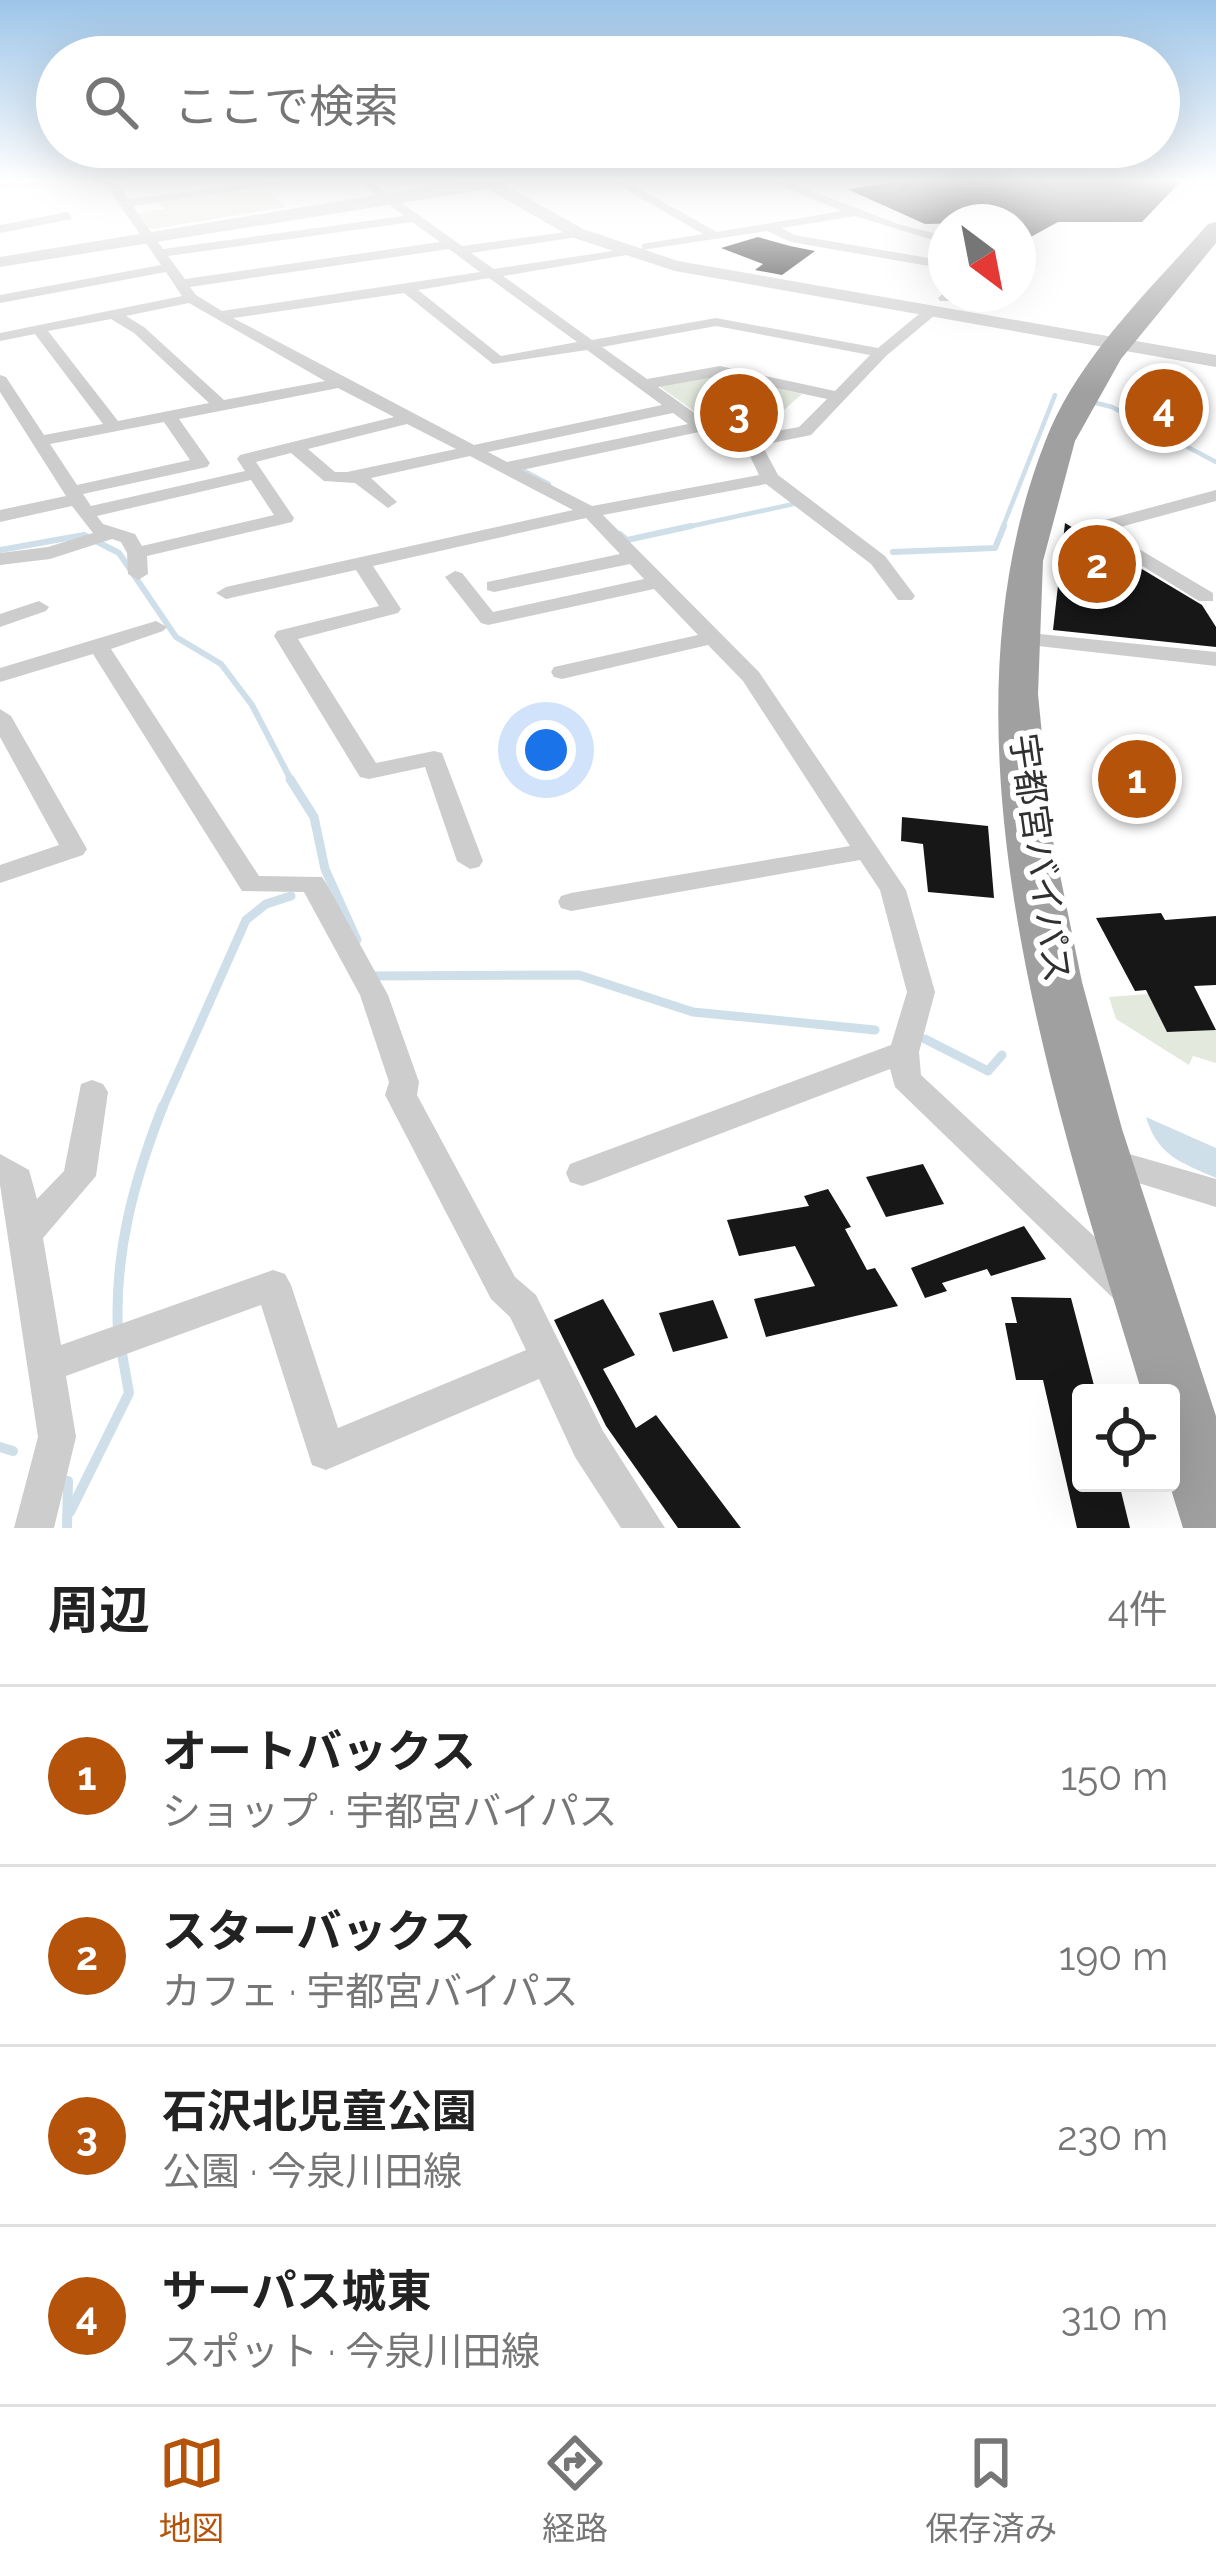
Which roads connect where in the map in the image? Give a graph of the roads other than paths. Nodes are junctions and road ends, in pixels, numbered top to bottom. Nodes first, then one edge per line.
1 (20, 250) edge
2 (158, 250) edge
3 (222, 250) edge
4 (253, 250) edge
5 (419, 250) edge
6 (456, 250) edge
7 (630, 250) edge
8 (641, 250) edge
9 (862, 250) edge
10 (1205, 250) edge
11 (27, 257) junction
12 (0, 262) edge
13 (928, 262) edge
14 (170, 267) junction
15 (488, 275) junction
16 (407, 288) junction
17 (0, 299) edge
18 (928, 300) edge
19 (929, 312) edge
20 (995, 312) edge
21 (113, 314) junction
22 (217, 316) junction
23 (39, 329) junction
24 (1124, 336) junction
25 (0, 337) edge
26 (1216, 344) edge
27 (590, 345) junction
28 (881, 353) junction
29 (1216, 361) edge
30 (0, 380) edge
31 (343, 382) junction
32 (646, 384) junction
33 (839, 397) junction
34 (220, 406) junction
35 (676, 406) junction
36 (168, 416) junction
37 (27, 417) junction
38 (411, 418) junction
39 (0, 422) edge
40 (703, 426) junction
41 (114, 427) junction
42 (42, 441) junction
43 (752, 442) junction
44 (295, 447) junction
45 (472, 448) junction
46 (509, 467) junction
47 (256, 474) junction
48 (345, 478) junction
49 (770, 478) junction
50 (1216, 495) edge
51 (79, 501) junction
52 (388, 502) dead end
53 (590, 512) junction
54 (0, 516) edge
55 (112, 533) junction
56 (136, 553) junction
57 (634, 556) junction
58 (0, 559) edge
59 (361, 562) junction
60 (138, 574) dead end
61 (455, 577) dead end
62 (658, 582) junction
63 (494, 586) dead end
64 (226, 592) dead end
65 (905, 596) dead end
66 (1212, 600) edge
67 (39, 607) dead end
68 (0, 621) edge
69 (156, 627) dead end
70 (713, 638) junction
71 (1020, 638) junction
72 (98, 646) junction
73 (1216, 659) edge
74 (562, 672) dead end
75 (0, 675) edge
76 (0, 716) edge
77 (867, 851) junction
78 (470, 861) dead end
79 (0, 874) edge
80 (571, 902) dead end
81 (904, 1052) junction
82 (92, 1092) dead end
83 (1105, 1160) junction
84 (0, 1167) edge
85 (582, 1173) dead end
86 (1216, 1193) edge
87 (25, 1234) junction
88 (1152, 1310) junction
89 (548, 1358) junction
90 (46, 1367) junction
91 (1216, 1522) edge
92 (34, 1528) edge
93 (645, 1528) edge

1 - 11 street
2 - 14 street
3 - 14 street
4 - 14 street
5 - 14 street
6 - 15 street
7 - 15 street
8 - 18 street
9 - 13 street
10 - 24 highway, 宇都宮バイパス
11 - 12 street
11 - 14 street
14 - 17 street
14 - 21 street
14 - 22 street
15 - 16 street
15 - 27 street
16 - 22 street
16 - 27 street
19 - 28 street
20 - 24 street
21 - 23 street
21 - 34 street
22 - 31 street
23 - 25 street
23 - 41 street
24 - 26 street
24 - 29 street
24 - 71 highway, 宇都宮バイパス
27 - 28 street
27 - 32 street
28 - 33 street
30 - 37 street
31 - 34 street
31 - 38 street
32 - 33 street
32 - 35 street
33 - 43 street
34 - 36 street
35 - 40 street
35 - 45 street
36 - 41 street
36 - 51 street
37 - 39 street
37 - 42 street
38 - 44 street
38 - 45 street
40 - 43 street
40 - 46 street
41 - 42 street
42 - 51 street
43 - 49 street
44 - 47 street
44 - 48 street
45 - 46 street
45 - 48 street
46 - 53 street
47 - 51 street
47 - 56 street
48 - 52 street
49 - 53 street
49 - 65 street
50 - 66 street
51 - 54 street
51 - 55 street
53 - 57 street
53 - 59 street
55 - 56 street
55 - 58 street
56 - 60 street
57 - 62 street
57 - 63 street
59 - 64 street
59 - 78 street
61 - 62 street
62 - 70 street
67 - 68 street
69 - 72 street
70 - 74 street
70 - 77 street
71 - 73 street
71 - 83 highway, 宇都宮バイパス
72 - 75 street
72 - 89 street
76 - 79 street
77 - 80 street
77 - 81 street
81 - 85 street
81 - 88 street
82 - 87 street
83 - 86 street
83 - 88 highway, 宇都宮バイパス
84 - 87 street
87 - 90 street
88 - 91 highway, 宇都宮バイパス
89 - 90 street
89 - 93 street
90 - 92 street

